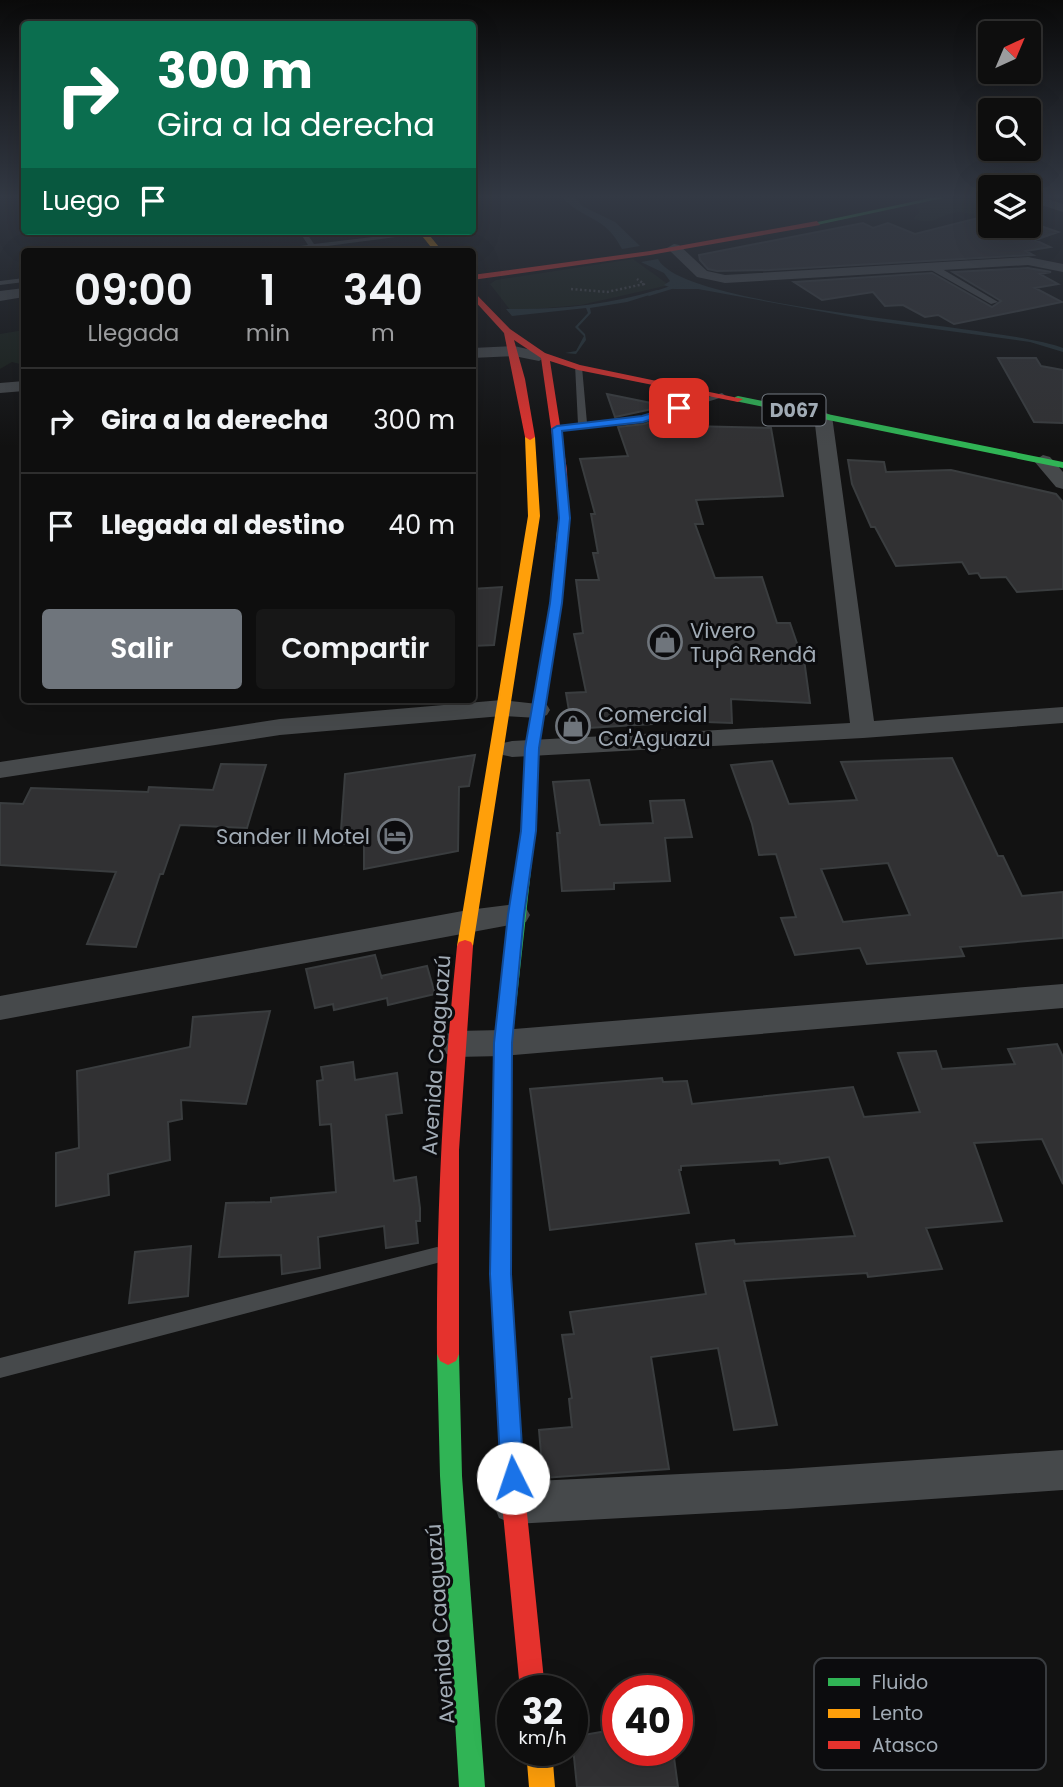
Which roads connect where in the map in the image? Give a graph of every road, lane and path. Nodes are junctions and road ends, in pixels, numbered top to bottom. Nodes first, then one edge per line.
1 (21, 280) edge
2 (956, 280) edge
3 (0, 283) edge
4 (21, 293) edge
5 (0, 296) edge
6 (476, 297) edge
7 (994, 302) dead end
8 (508, 334) junction
9 (514, 351) junction
10 (476, 354) edge
11 (545, 358) junction
12 (578, 367) junction
13 (21, 386) edge
14 (0, 388) edge
15 (722, 396) junction
16 (823, 416) junction
17 (583, 426) junction
18 (557, 429) junction
19 (1043, 460) junction
20 (1063, 465) edge
21 (1063, 483) edge
22 (502, 708) junction
23 (538, 710) junction
24 (1063, 715) edge
25 (863, 730) junction
26 (532, 748) junction
27 (495, 749) junction
28 (0, 770) edge
29 (516, 915) junction
30 (468, 921) junction
31 (1063, 996) edge
32 (0, 1008) edge
33 (503, 1043) junction
34 (455, 1044) junction
35 (445, 1253) junction
36 (0, 1368) edge
37 (1063, 1470) edge
38 (514, 1503) junction
39 (531, 1675) edge
40 (540, 1766) edge
41 (472, 1787) edge
42 (542, 1787) edge

1 - 3 lane
2 - 7 lane
4 - 5 street
6 - 8 street, D067
8 - 9 street, Avenida Caaguazú
8 - 11 street, D067
9 - 10 street
9 - 11 street
9 - 22 street, Avenida Caaguazú
11 - 12 street, D067
11 - 18 street
12 - 15 street, D067
12 - 17 lane
13 - 14 street
15 - 16 street, D067
15 - 17 lane
16 - 19 street, D067
16 - 25 street
17 - 18 lane
18 - 23 street
19 - 20 street, D067
19 - 21 street
22 - 23 street
22 - 27 street, Avenida Caaguazú
22 - 28 street
23 - 26 street
24 - 25 street
25 - 26 street
26 - 27 street
26 - 29 street
27 - 30 street, Avenida Caaguazú
29 - 30 street
29 - 33 street
30 - 32 street
30 - 34 street, Avenida Caaguazú
31 - 33 street
33 - 34 street
33 - 38 street
34 - 35 street, Avenida Caaguazú
35 - 36 lane
35 - 41 street, Avenida Caaguazú
37 - 38 street
38 - 39 street
40 - 42 street

